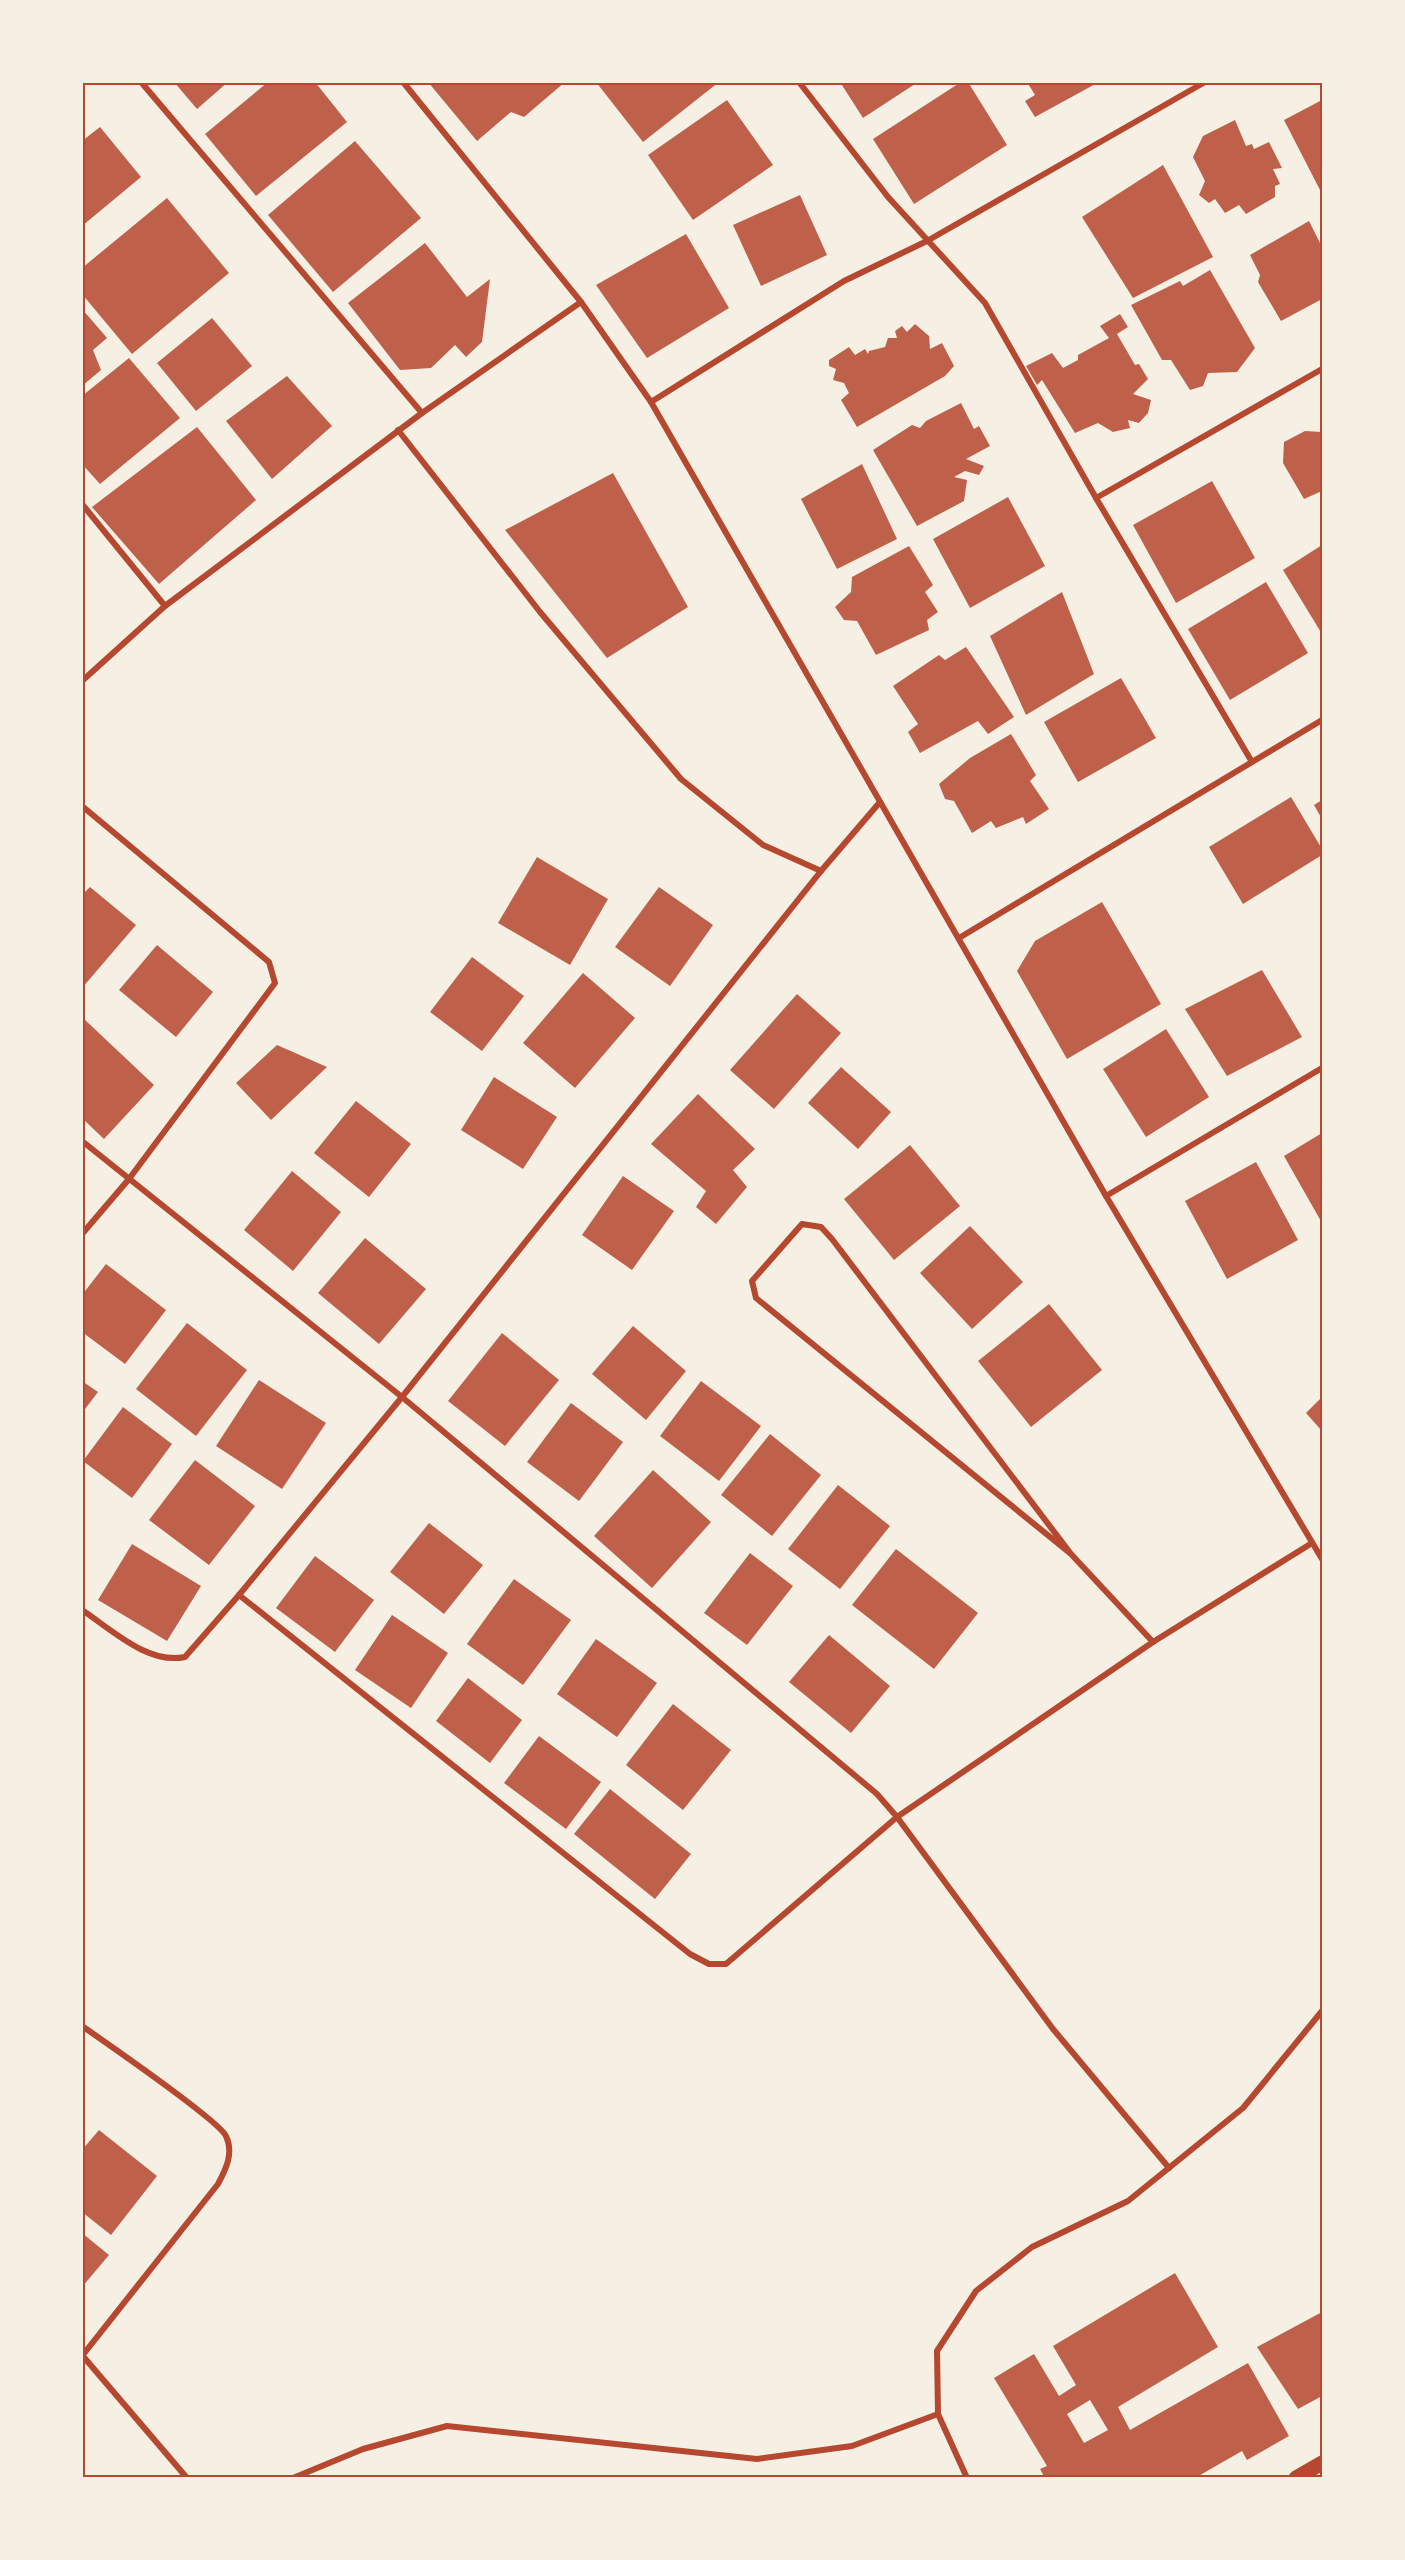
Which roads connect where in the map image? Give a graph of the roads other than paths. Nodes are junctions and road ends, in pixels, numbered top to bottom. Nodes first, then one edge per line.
1 (141, 82) edge
2 (403, 82) edge
3 (799, 82) edge
4 (1204, 83) edge
5 (927, 241) junction
6 (581, 302) junction
7 (1323, 369) edge
8 (651, 402) junction
9 (422, 413) junction
10 (398, 430) junction
11 (1096, 498) junction
12 (82, 504) edge
13 (165, 606) junction
14 (82, 681) edge
15 (1323, 720) edge
16 (1252, 762) junction
17 (880, 802) junction
18 (82, 806) edge
19 (821, 872) junction
20 (958, 938) junction
21 (1323, 1068) edge
22 (82, 1141) edge
23 (129, 1179) junction
24 (1106, 1196) junction
25 (82, 1234) edge
26 (402, 1397) junction
27 (1312, 1543) junction
28 (1071, 1554) junction
29 (1323, 1558) edge
30 (239, 1595) junction
31 (82, 1610) edge
32 (1153, 1642) junction
33 (897, 1817) junction
34 (1323, 2011) edge
35 (82, 2026) edge
36 (1169, 2168) junction
37 (83, 2355) edge
38 (938, 2414) junction
39 (1323, 2463) edge
40 (187, 2478) edge
41 (293, 2478) edge
42 (967, 2478) edge
43 (1296, 2478) edge

1 - 9 street
2 - 6 street
3 - 5 street
4 - 5 street
5 - 8 street
5 - 11 street
6 - 8 street
6 - 9 street
7 - 11 street
8 - 17 street
9 - 10 street
10 - 13 street
10 - 19 street
11 - 16 street
12 - 13 street
13 - 14 street
15 - 16 street
16 - 20 street
17 - 19 street
17 - 20 street
18 - 23 street
19 - 26 street
20 - 24 street
21 - 24 street
22 - 23 street
23 - 25 street
23 - 26 street
24 - 27 street
26 - 30 street
26 - 33 street
27 - 29 street
27 - 32 street
28 - 28 street
28 - 32 street
30 - 31 street
30 - 33 street
32 - 33 street
33 - 36 street
34 - 36 street
35 - 37 street
36 - 38 street
37 - 40 street
38 - 41 street
38 - 42 street
39 - 43 main road

